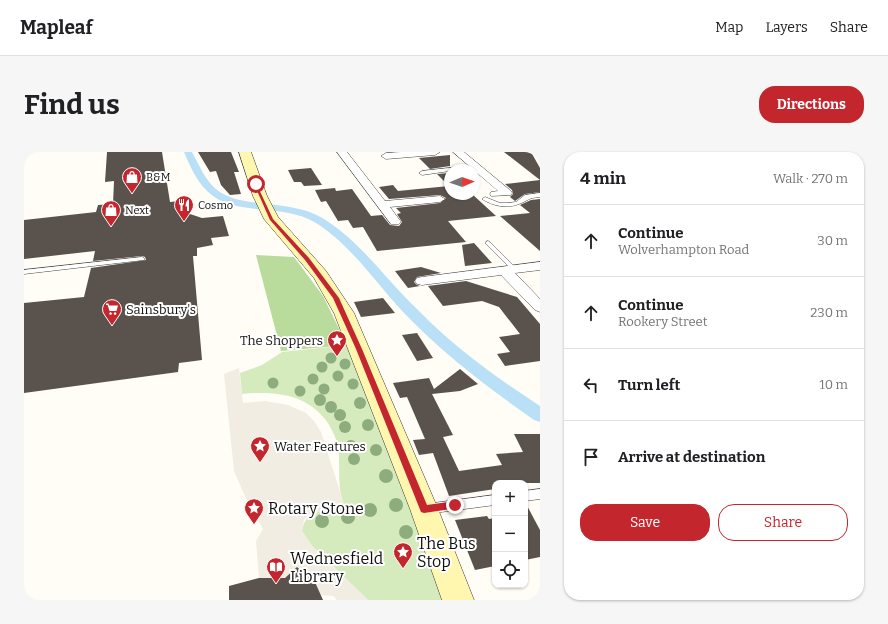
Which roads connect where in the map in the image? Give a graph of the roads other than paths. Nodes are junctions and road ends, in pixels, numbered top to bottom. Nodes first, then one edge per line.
1 (245, 152) edge
2 (342, 152) edge
3 (435, 152) edge
4 (458, 152) edge
5 (386, 156) dead end
6 (472, 164) edge
7 (480, 170) edge
8 (444, 171) edge
9 (422, 173) dead end
10 (495, 194) dead end
11 (540, 195) edge
12 (440, 199) dead end
13 (485, 199) dead end
14 (382, 205) junction
15 (394, 222) dead end
16 (488, 243) dead end
17 (142, 259) dead end
18 (540, 266) edge
19 (509, 270) junction
20 (24, 272) edge
21 (422, 280) dead end
22 (540, 307) edge
23 (540, 494) edge
24 (528, 496) edge
25 (492, 500) edge
26 (424, 509) junction
27 (458, 600) edge

1 - 26 street
2 - 14 street
3 - 5 street
4 - 6 street
7 - 10 street
8 - 9 lane
11 - 13 lane
12 - 14 street
14 - 15 street
16 - 19 lane
17 - 20 lane
18 - 19 street
19 - 21 street
19 - 22 street
23 - 24 lane
25 - 26 lane
26 - 27 street

